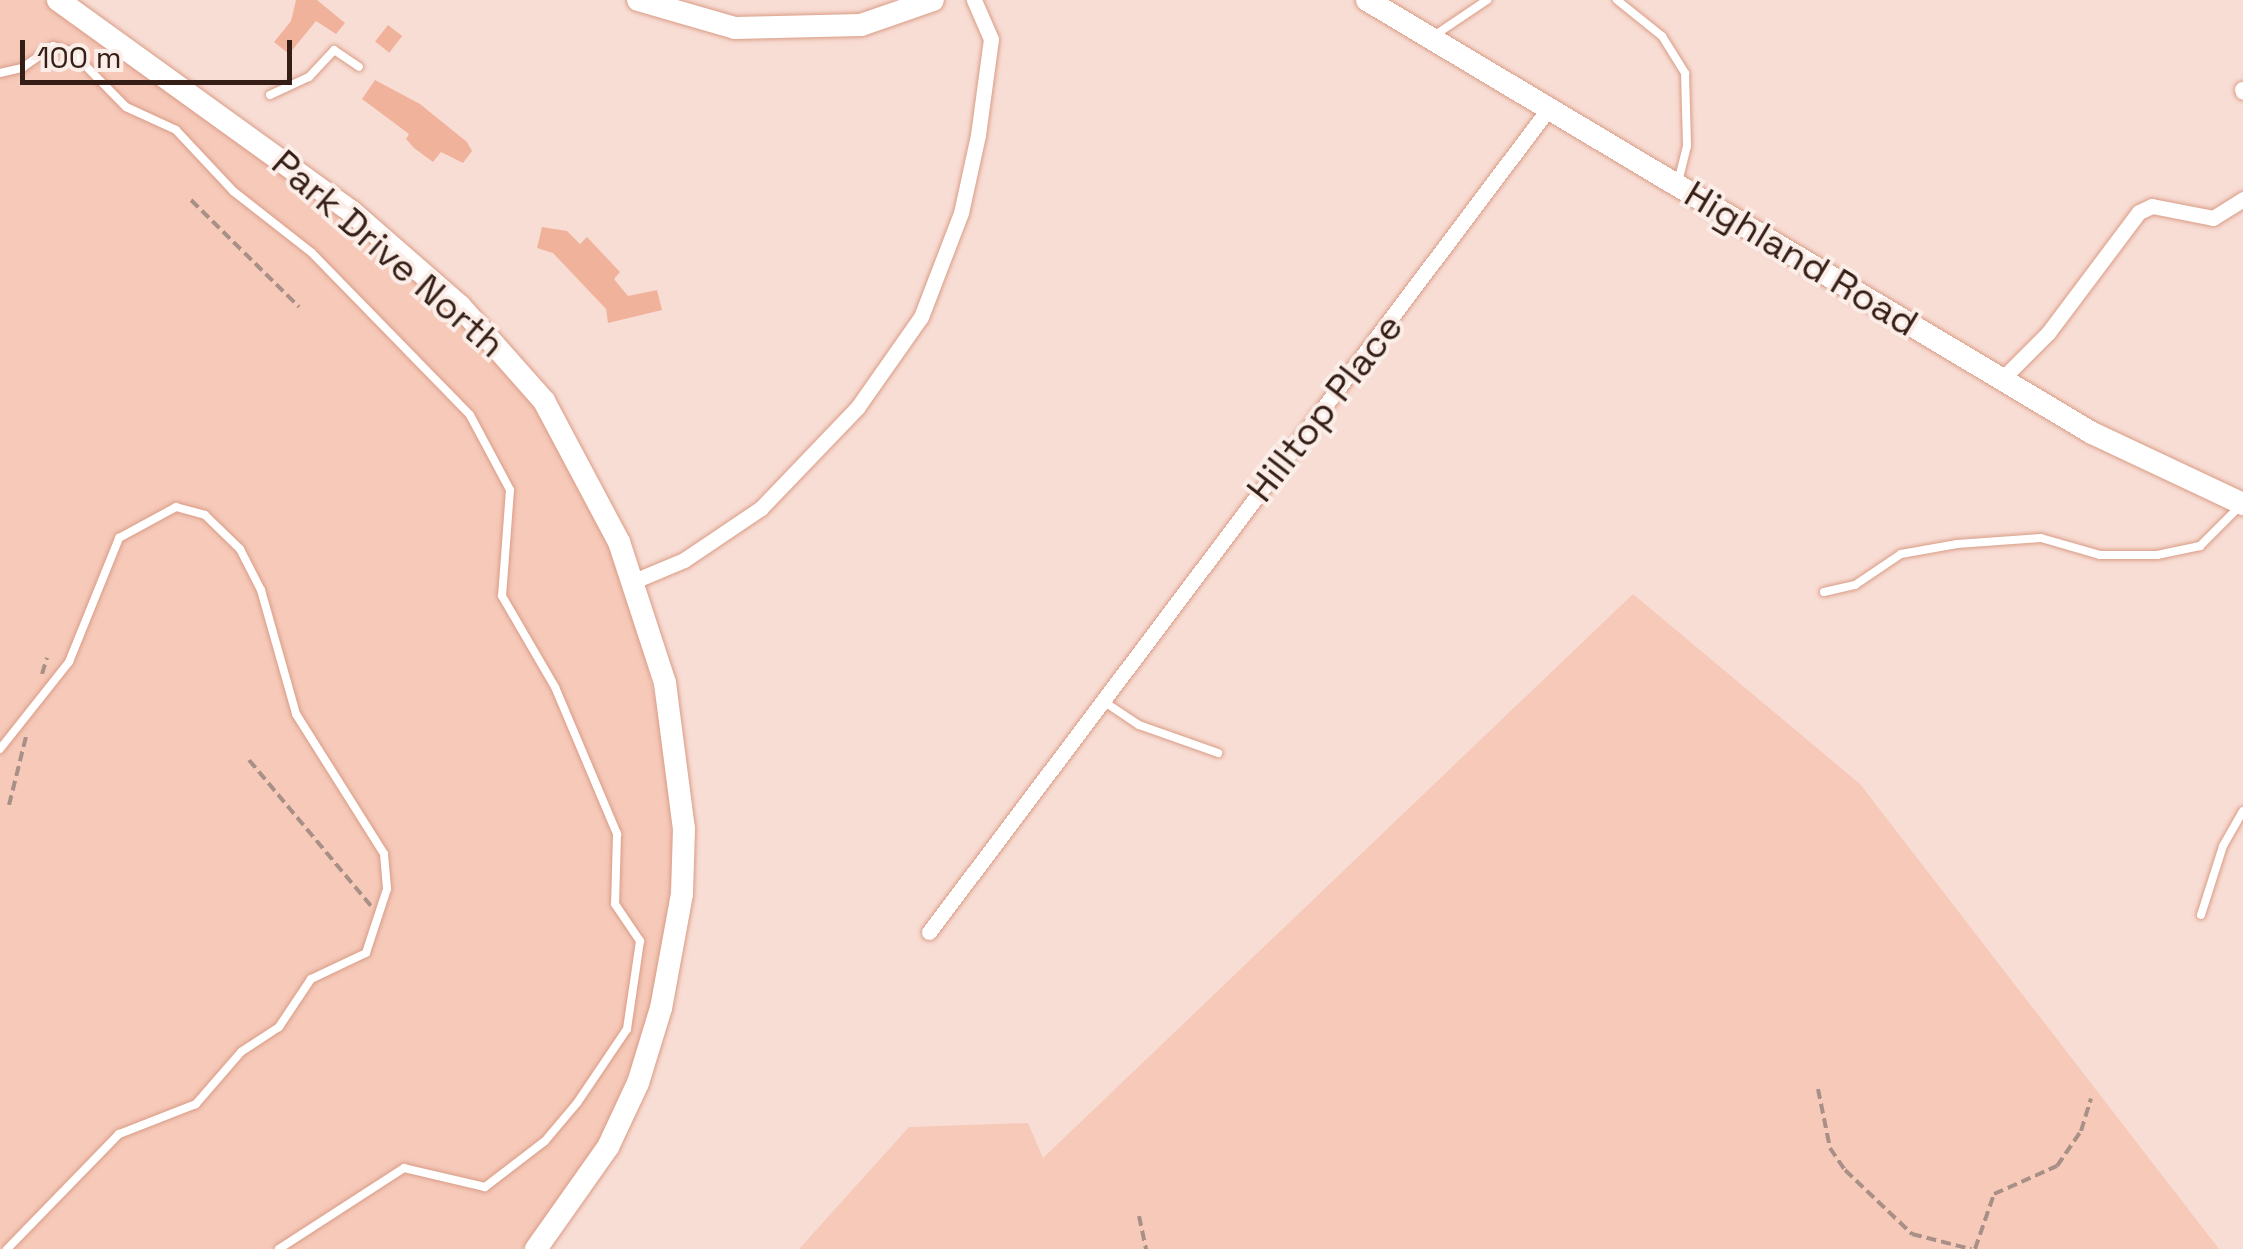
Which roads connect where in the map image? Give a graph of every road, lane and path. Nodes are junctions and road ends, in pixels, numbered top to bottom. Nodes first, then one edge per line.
1 (58, 0) edge
2 (638, 0) edge
3 (933, 0) edge
4 (974, 0) edge
5 (1367, 0) edge
6 (1487, 0) edge
7 (1617, 0) edge
8 (1401, 9) edge
9 (1431, 38) junction
10 (359, 67) dead end
11 (0, 73) edge
12 (270, 95) dead end
13 (1549, 108) junction
14 (1677, 184) junction
15 (191, 200) dead end
16 (2243, 200) edge
17 (299, 307) dead end
18 (2002, 379) junction
19 (2242, 504) edge
20 (634, 581) junction
21 (1824, 592) dead end
22 (1101, 704) junction
23 (0, 748) edge
24 (1218, 752) dead end
25 (249, 760) dead end
26 (2243, 811) edge
27 (374, 910) dead end
28 (2201, 914) dead end
29 (930, 932) dead end
30 (1818, 1089) dead end
31 (2091, 1099) dead end
32 (1139, 1216) dead end
33 (7, 1249) edge
34 (278, 1249) edge
35 (536, 1249) edge
36 (1146, 1249) edge
37 (1973, 1249) edge

1 - 20 street, Park Drive North
2 - 3 street
4 - 20 street
5 - 8 street, Highland Road
6 - 9 lane
7 - 14 lane
8 - 9 street, Highland Road
9 - 13 street, Highland Road
10 - 12 lane
11 - 34 lane
13 - 14 street, Highland Road
13 - 22 street, Hilltop Place
14 - 18 street, Highland Road
15 - 17 path
16 - 18 street
18 - 19 street, Highland Road
19 - 21 lane
20 - 35 street, Park Drive North
22 - 24 lane
22 - 29 street, Hilltop Place
23 - 33 lane
25 - 27 path
26 - 28 lane
30 - 37 path
31 - 37 path
32 - 36 path

